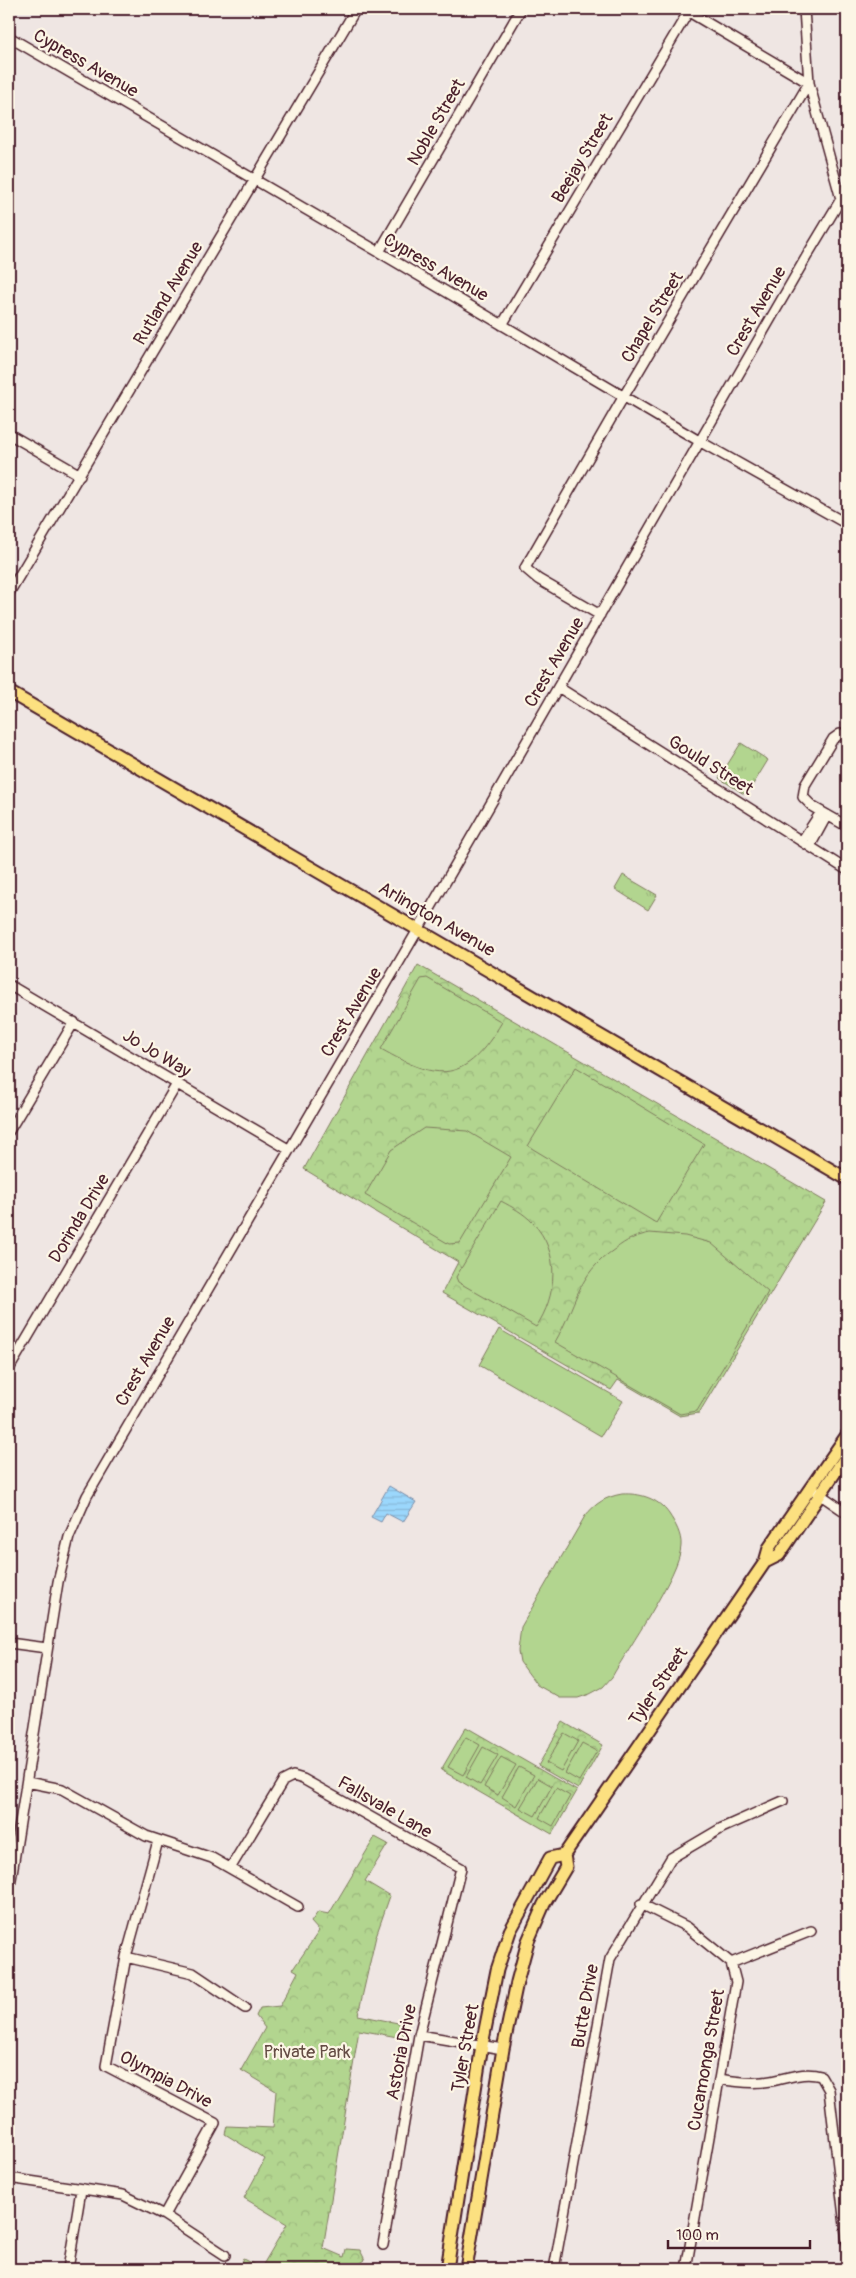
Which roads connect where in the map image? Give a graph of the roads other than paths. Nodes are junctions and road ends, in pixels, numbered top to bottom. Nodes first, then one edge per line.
1 (356, 9) edge
2 (521, 9) edge
3 (804, 9) edge
4 (687, 10) edge
5 (9, 37) edge
6 (809, 83) junction
7 (256, 180) junction
8 (844, 197) edge
9 (379, 252) junction
10 (502, 325) junction
11 (624, 396) junction
12 (9, 434) edge
13 (699, 441) junction
14 (80, 475) junction
15 (847, 524) edge
16 (9, 593) edge
17 (600, 615) junction
18 (558, 687) junction
19 (9, 692) edge
20 (847, 734) edge
21 (824, 814) junction
22 (847, 824) edge
23 (806, 844) junction
24 (847, 870) edge
25 (419, 928) junction
26 (9, 985) edge
27 (74, 1022) junction
28 (177, 1084) junction
29 (9, 1131) edge
30 (288, 1149) junction
31 (847, 1179) edge
32 (9, 1368) edge
33 (847, 1435) edge
34 (847, 1455) edge
35 (815, 1491) junction
36 (847, 1513) edge
37 (9, 1643) edge
38 (47, 1648) junction
39 (26, 1782) junction
40 (783, 1801) dead end
41 (158, 1841) junction
42 (564, 1855) junction
43 (231, 1868) junction
44 (461, 1868) joint
45 (9, 1892) edge
46 (641, 1904) junction
47 (298, 1907) dead end
48 (811, 1931) dead end
49 (126, 1957) junction
50 (731, 1963) junction
51 (245, 2008) dead end
52 (419, 2035) junction
53 (482, 2045) junction
54 (503, 2049) junction
55 (719, 2079) junction
56 (9, 2178) edge
57 (81, 2190) junction
58 (164, 2215) junction
59 (847, 2242) edge
60 (383, 2245) dead end
61 (225, 2255) dead end
62 (68, 2269) edge
63 (447, 2269) edge
64 (466, 2269) edge
65 (554, 2269) edge
66 (686, 2269) edge

1 - 7 street, Rutland Avenue
2 - 9 street, Noble Street
3 - 6 street
4 - 6 street
4 - 10 street, Beejay Street
5 - 7 street, Cypress Avenue
6 - 8 street
6 - 11 street, Chapel Street
7 - 9 street, Cypress Avenue
7 - 14 street, Rutland Avenue
8 - 13 street, Crest Avenue
9 - 10 street, Cypress Avenue
10 - 11 street, Cypress Avenue
11 - 13 street, Cypress Avenue
11 - 17 street, Chapel Street
12 - 14 street
13 - 15 street, Cypress Avenue
13 - 17 street, Crest Avenue
14 - 16 street, Rutland Avenue
17 - 18 street, Crest Avenue
18 - 23 street, Gould Street
18 - 25 street, Crest Avenue
19 - 25 main road, Arlington Avenue
20 - 21 street
21 - 22 street
21 - 23 street
23 - 24 street, Gould Street
25 - 30 street, Crest Avenue
25 - 31 main road, Arlington Avenue
26 - 27 street, Jo Jo Way
27 - 28 street, Jo Jo Way
27 - 29 street
28 - 30 street, Jo Jo Way
28 - 32 street, Dorinda Drive
30 - 38 street, Crest Avenue
33 - 35 main road, Tyler Street
34 - 35 main road, Tyler Street
35 - 36 street
35 - 42 main road, Tyler Street
37 - 38 street
38 - 39 street, Crest Avenue
39 - 41 street
39 - 45 street, Crest Avenue
40 - 46 street, Butte Drive
41 - 43 street
41 - 49 street, Olympia Drive
42 - 53 main road, Tyler Street
42 - 54 main road, Tyler Street
43 - 44 street, Fallsvale Lane
43 - 47 street
44 - 52 street, Astoria Drive
46 - 50 street
46 - 65 street, Butte Drive
48 - 50 street
49 - 51 street
49 - 58 street, Olympia Drive
50 - 55 street, Cucamonga Street
52 - 53 street
52 - 60 street, Astoria Drive
53 - 54 street
53 - 63 main road, Tyler Street
54 - 64 main road, Tyler Street
55 - 59 street
55 - 66 street, Cucamonga Street
56 - 57 street
57 - 58 street
57 - 62 street
58 - 61 street

